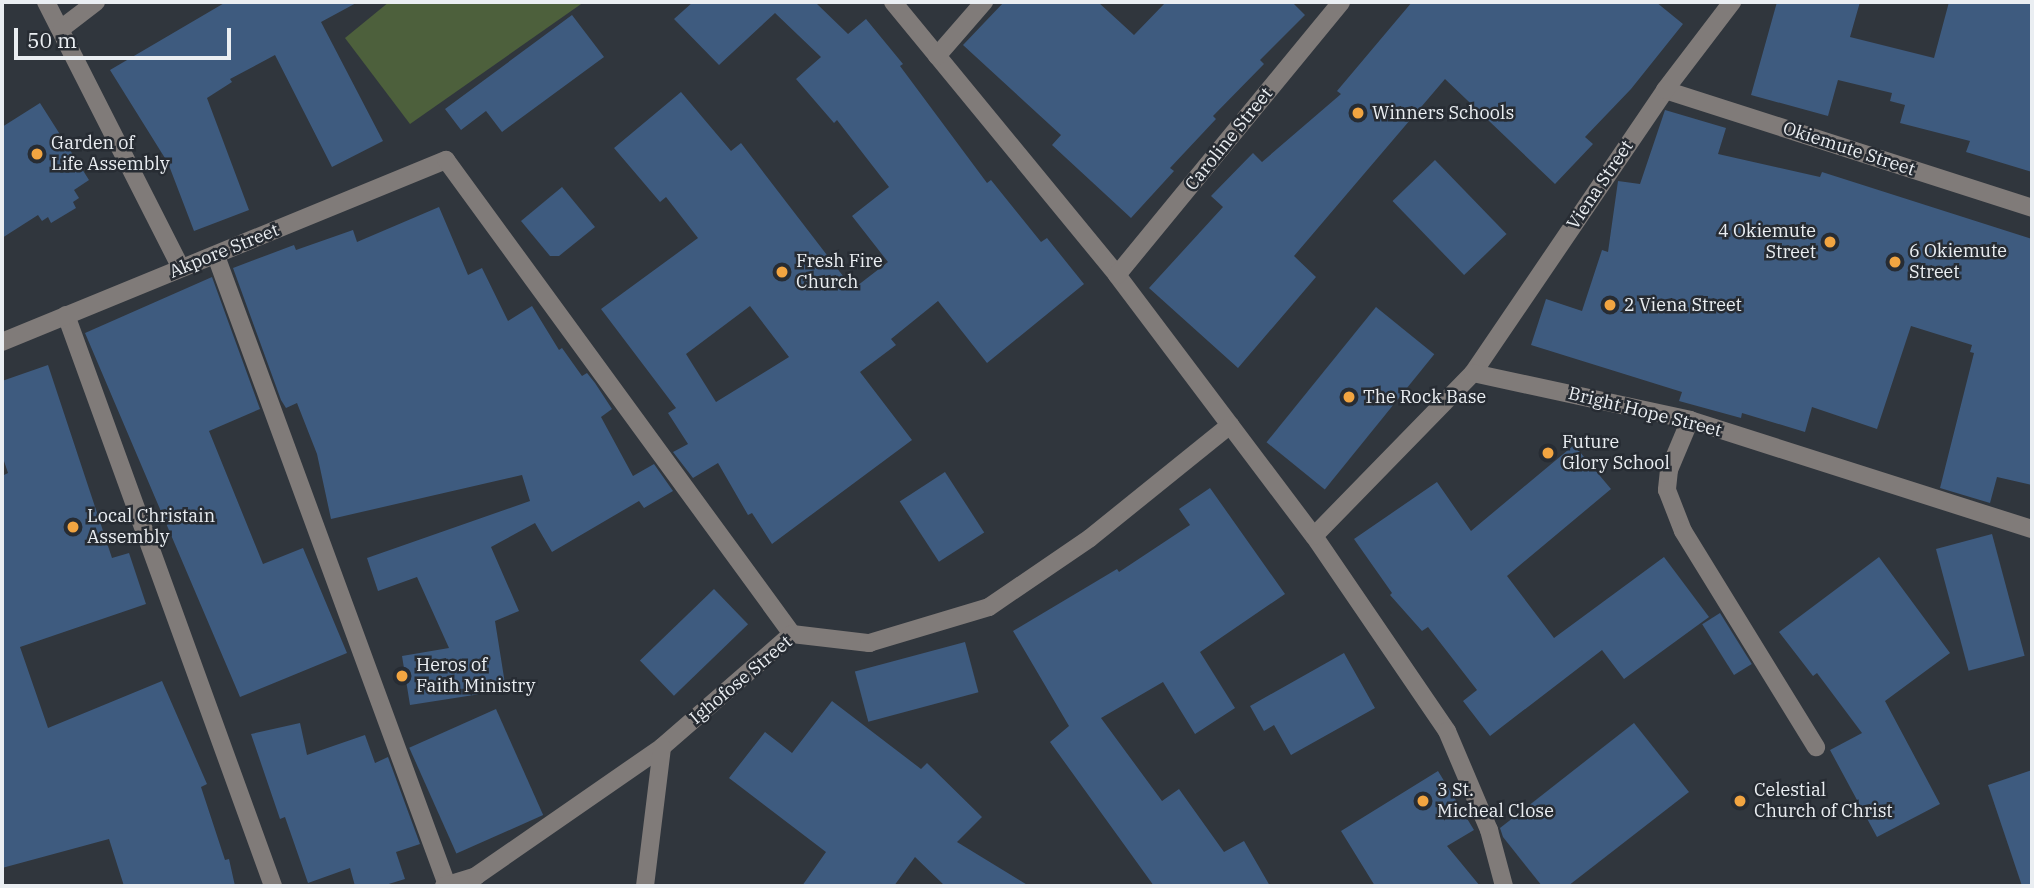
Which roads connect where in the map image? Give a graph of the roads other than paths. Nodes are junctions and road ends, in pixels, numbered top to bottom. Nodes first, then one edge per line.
1 (46, 2) edge
2 (96, 2) edge
3 (893, 2) edge
4 (984, 2) edge
5 (1341, 2) edge
6 (1732, 2) edge
7 (62, 28) junction
8 (937, 56) junction
9 (1665, 90) junction
10 (2032, 208) edge
11 (216, 256) junction
12 (181, 268) junction
13 (1117, 275) junction
14 (66, 315) junction
15 (2, 342) edge
16 (1473, 373) junction
17 (1690, 420) junction
18 (1230, 425) junction
19 (2032, 530) edge
20 (1314, 536) junction
21 (792, 634) junction
22 (662, 747) junction
23 (1816, 747) dead end
24 (273, 886) edge
25 (445, 886) edge
26 (645, 886) edge
27 (1504, 886) edge

1 - 7 street
2 - 7 street
3 - 8 street
4 - 8 street
5 - 13 street, Caroline Street
6 - 9 street, Viena Street
7 - 12 street
8 - 13 street
9 - 10 street, Okiemute Street
9 - 16 street, Viena Street
11 - 12 street, Akpore Street
11 - 21 street, Akpore Street
11 - 25 street
12 - 14 street, Akpore Street
13 - 18 street
14 - 15 street, Akpore Street
14 - 24 street
16 - 17 street, Bright Hope Street
16 - 20 street
17 - 19 street, Bright Hope Street
17 - 23 street
18 - 20 street
18 - 21 street, Ighofose Street
20 - 27 street
21 - 22 street, Ighofose Street
22 - 25 street, Ighofose Street
22 - 26 street

